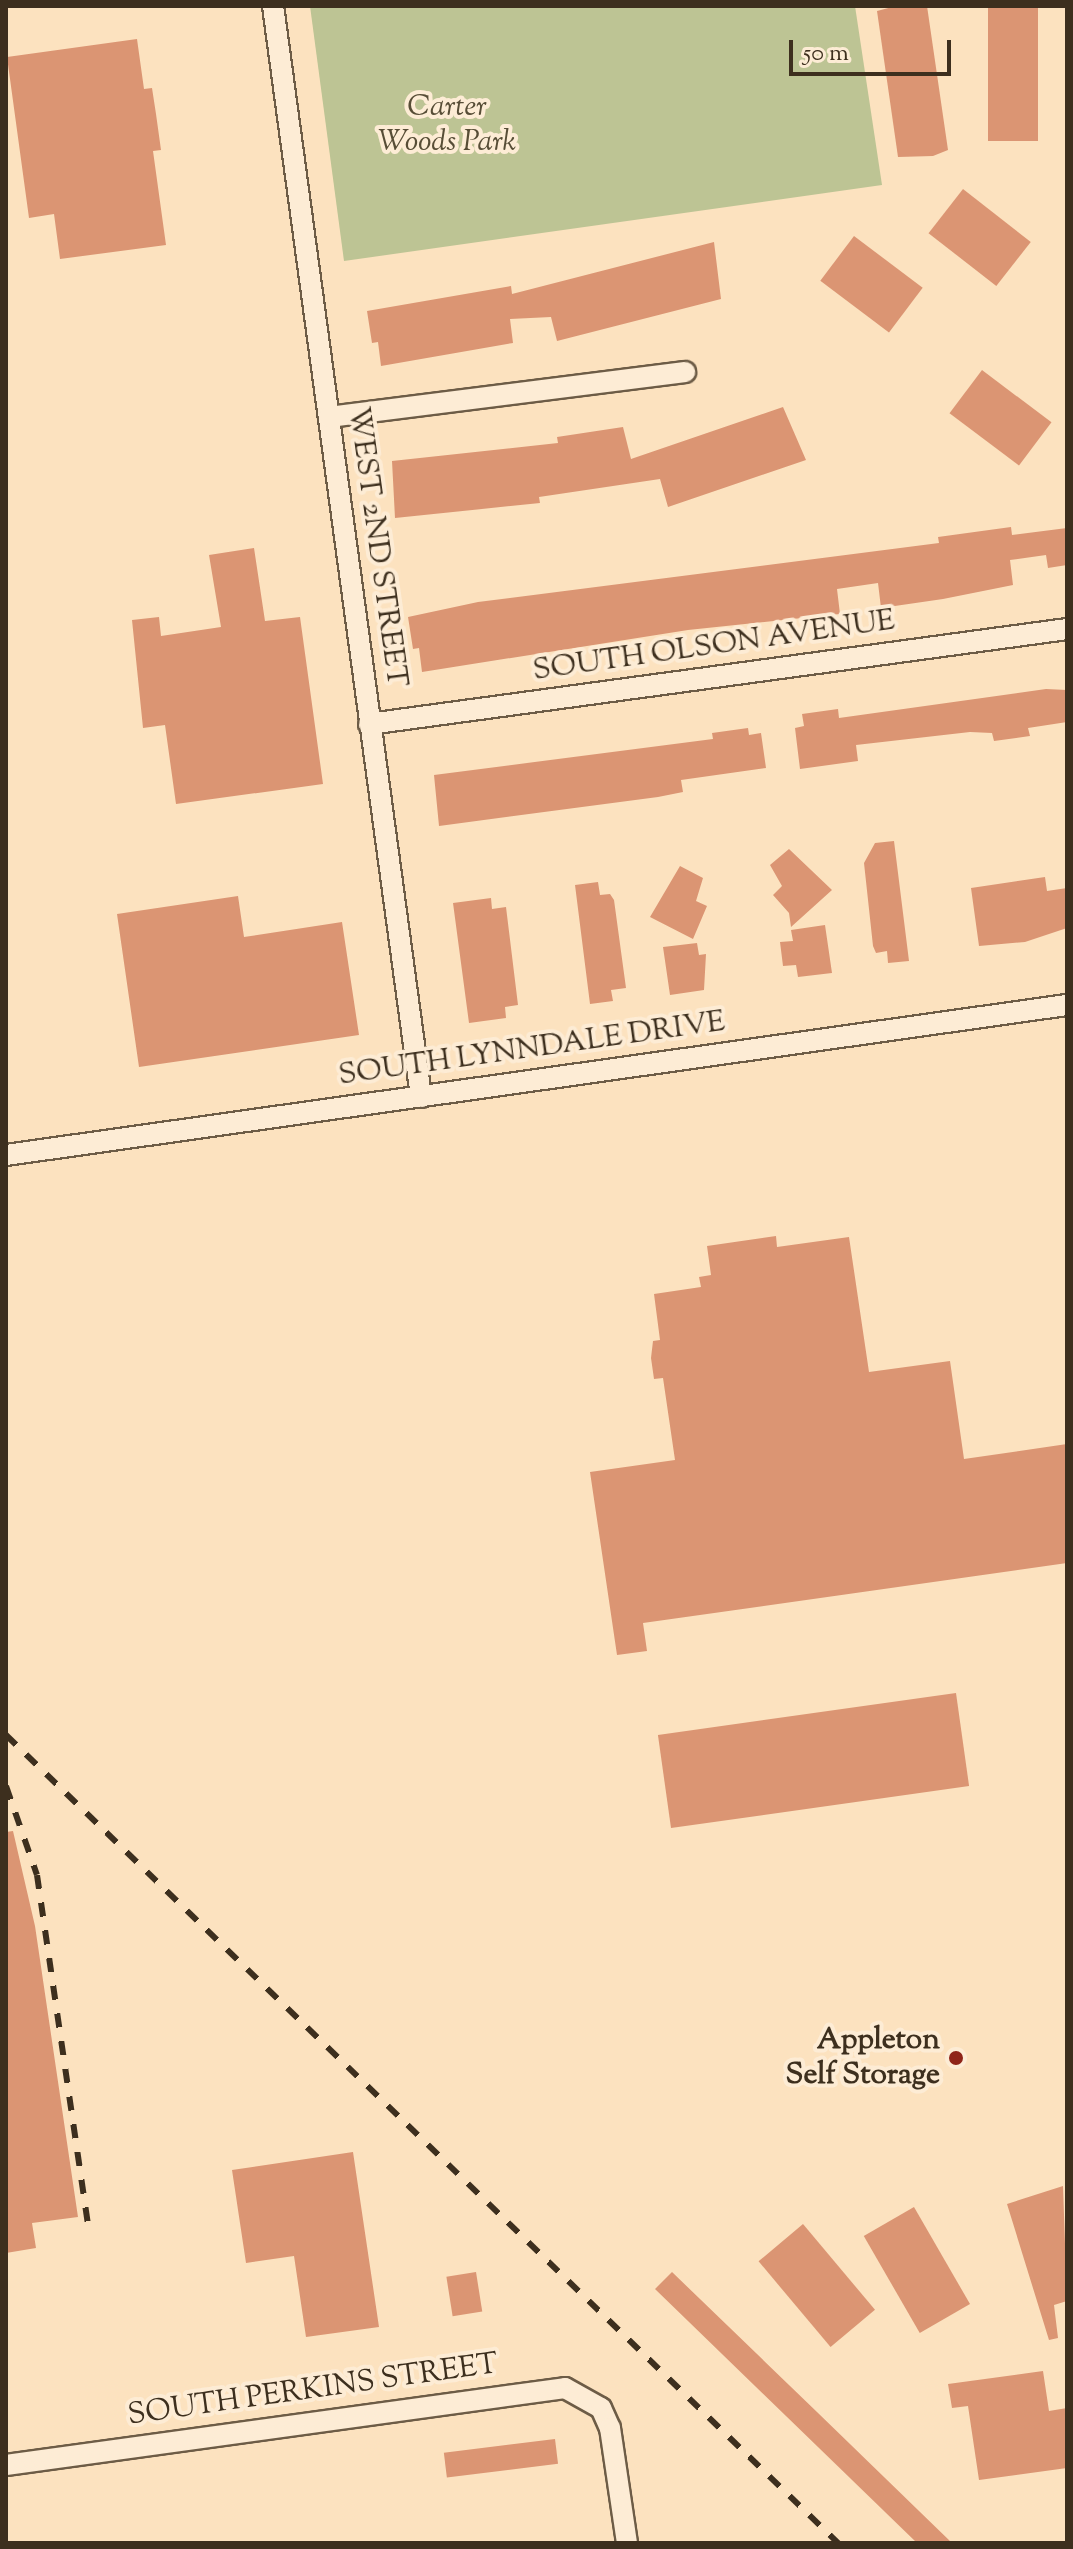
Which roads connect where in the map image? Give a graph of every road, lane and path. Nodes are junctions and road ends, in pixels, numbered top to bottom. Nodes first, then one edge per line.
1 (273, 6) edge
2 (685, 372) dead end
3 (329, 417) junction
4 (1067, 629) edge
5 (369, 724) junction
6 (1067, 1005) edge
7 (421, 1097) junction
8 (6, 1155) edge
9 (6, 2465) edge
10 (627, 2543) edge

1 - 3 street, WEST 2ND STREET
2 - 3 street
3 - 5 street, WEST 2ND STREET
4 - 5 street, SOUTH OLSON AVENUE
5 - 7 street, WEST 2ND STREET
6 - 7 street, SOUTH LYNNDALE DRIVE
7 - 8 street, SOUTH LYNNDALE DRIVE
9 - 10 street, SOUTH PERKINS STREET

